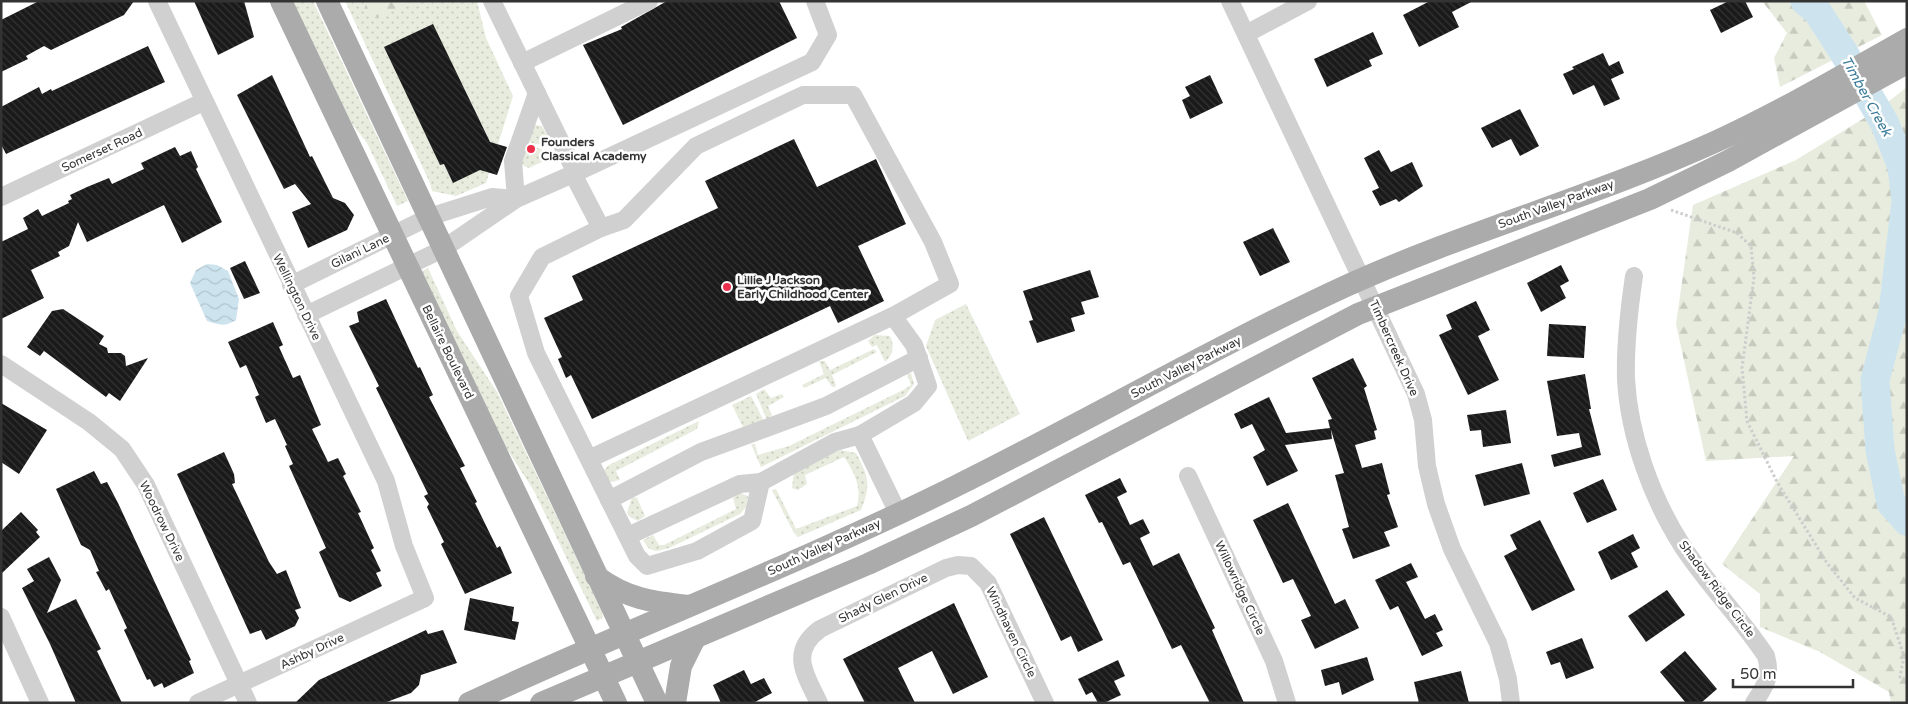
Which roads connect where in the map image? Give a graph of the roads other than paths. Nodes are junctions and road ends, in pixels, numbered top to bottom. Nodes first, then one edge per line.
1 (157, 1) edge
2 (281, 1) edge
3 (327, 1) edge
4 (492, 1) edge
5 (650, 1) edge
6 (815, 1) edge
7 (1230, 1) edge
8 (1308, 1) edge
9 (1246, 34) junction
10 (1904, 48) edge
11 (522, 63) junction
12 (537, 93) junction
13 (203, 102) junction
14 (1799, 110) junction
15 (1640, 173) junction
16 (573, 174) junction
17 (1, 197) edge
18 (516, 199) junction
19 (1659, 204) junction
20 (429, 217) junction
21 (601, 228) junction
22 (392, 236) junction
23 (444, 249) junction
24 (406, 267) junction
25 (1634, 276) dead end
26 (1362, 279) junction
27 (291, 285) junction
28 (1376, 307) junction
29 (306, 316) junction
30 (893, 316) junction
31 (919, 358) junction
32 (1, 364) edge
33 (860, 435) junction
34 (589, 459) junction
35 (1188, 476) dead end
36 (761, 482) junction
37 (609, 500) junction
38 (898, 514) junction
39 (628, 536) junction
40 (971, 566) joint
41 (596, 576) junction
42 (425, 598) joint
43 (692, 606) junction
44 (1, 616) edge
45 (624, 634) junction
46 (695, 638) junction
47 (590, 648) junction
48 (637, 663) junction
49 (604, 677) junction
50 (240, 685) junction
51 (40, 703) edge
52 (198, 703) edge
53 (248, 703) edge
54 (469, 703) edge
55 (541, 703) edge
56 (616, 703) edge
57 (657, 703) edge
58 (676, 703) edge
59 (818, 703) edge
60 (1045, 703) edge
61 (1287, 703) edge
62 (1511, 703) edge
63 (1754, 703) edge

1 - 13 street, Wellington Drive
2 - 22 main road, Bellaire Boulevard
3 - 20 main road
4 - 11 street
5 - 11 street
6 - 16 street
7 - 9 street, Timbercreek Drive
8 - 9 street
9 - 26 street, Timbercreek Drive
10 - 14 main road, South Valley Parkway
11 - 12 street
12 - 16 street
12 - 18 street
13 - 17 street, Somerset Road
13 - 27 street, Wellington Drive
14 - 15 main road, South Valley Parkway
14 - 19 main road, South Valley Parkway
15 - 19 main road
15 - 26 main road, South Valley Parkway
16 - 18 street
16 - 21 street
18 - 20 street, Gilani Lane
18 - 23 street
19 - 28 main road, South Valley Parkway
20 - 22 street, Gilani Lane
20 - 23 main road
21 - 30 street
21 - 34 street
22 - 24 main road, Bellaire Boulevard
22 - 27 street, Gilani Lane
23 - 24 street
23 - 41 main road
24 - 29 street
24 - 47 main road, Bellaire Boulevard
25 - 63 street, Shadow Ridge Circle
26 - 28 street, Timbercreek Drive
26 - 38 main road, South Valley Parkway
27 - 29 street, Wellington Drive
28 - 46 main road, South Valley Parkway
28 - 62 street, Timbercreek Drive
29 - 42 street, Wellington Drive
30 - 31 street
30 - 34 street
31 - 33 street
31 - 37 street
32 - 50 street, Woodrow Drive
33 - 36 street
33 - 38 street
34 - 37 street
35 - 61 street, Willowridge Circle
36 - 39 street
36 - 39 street
37 - 39 street
38 - 43 main road, South Valley Parkway
40 - 59 street, Shady Glen Drive
40 - 60 street, Windhaven Circle
41 - 43 main road
41 - 45 main road
42 - 50 street, Ashby Drive
43 - 45 main road, South Valley Parkway
44 - 51 street
45 - 47 main road, South Valley Parkway
45 - 48 main road
46 - 48 main road, South Valley Parkway
46 - 58 main road
47 - 49 main road, Bellaire Boulevard
47 - 54 main road, South Valley Parkway
48 - 49 main road, South Valley Parkway
48 - 57 main road
49 - 55 main road, South Valley Parkway
49 - 56 main road, Bellaire Boulevard
50 - 52 street, Ashby Drive
50 - 53 street, Woodrow Drive

